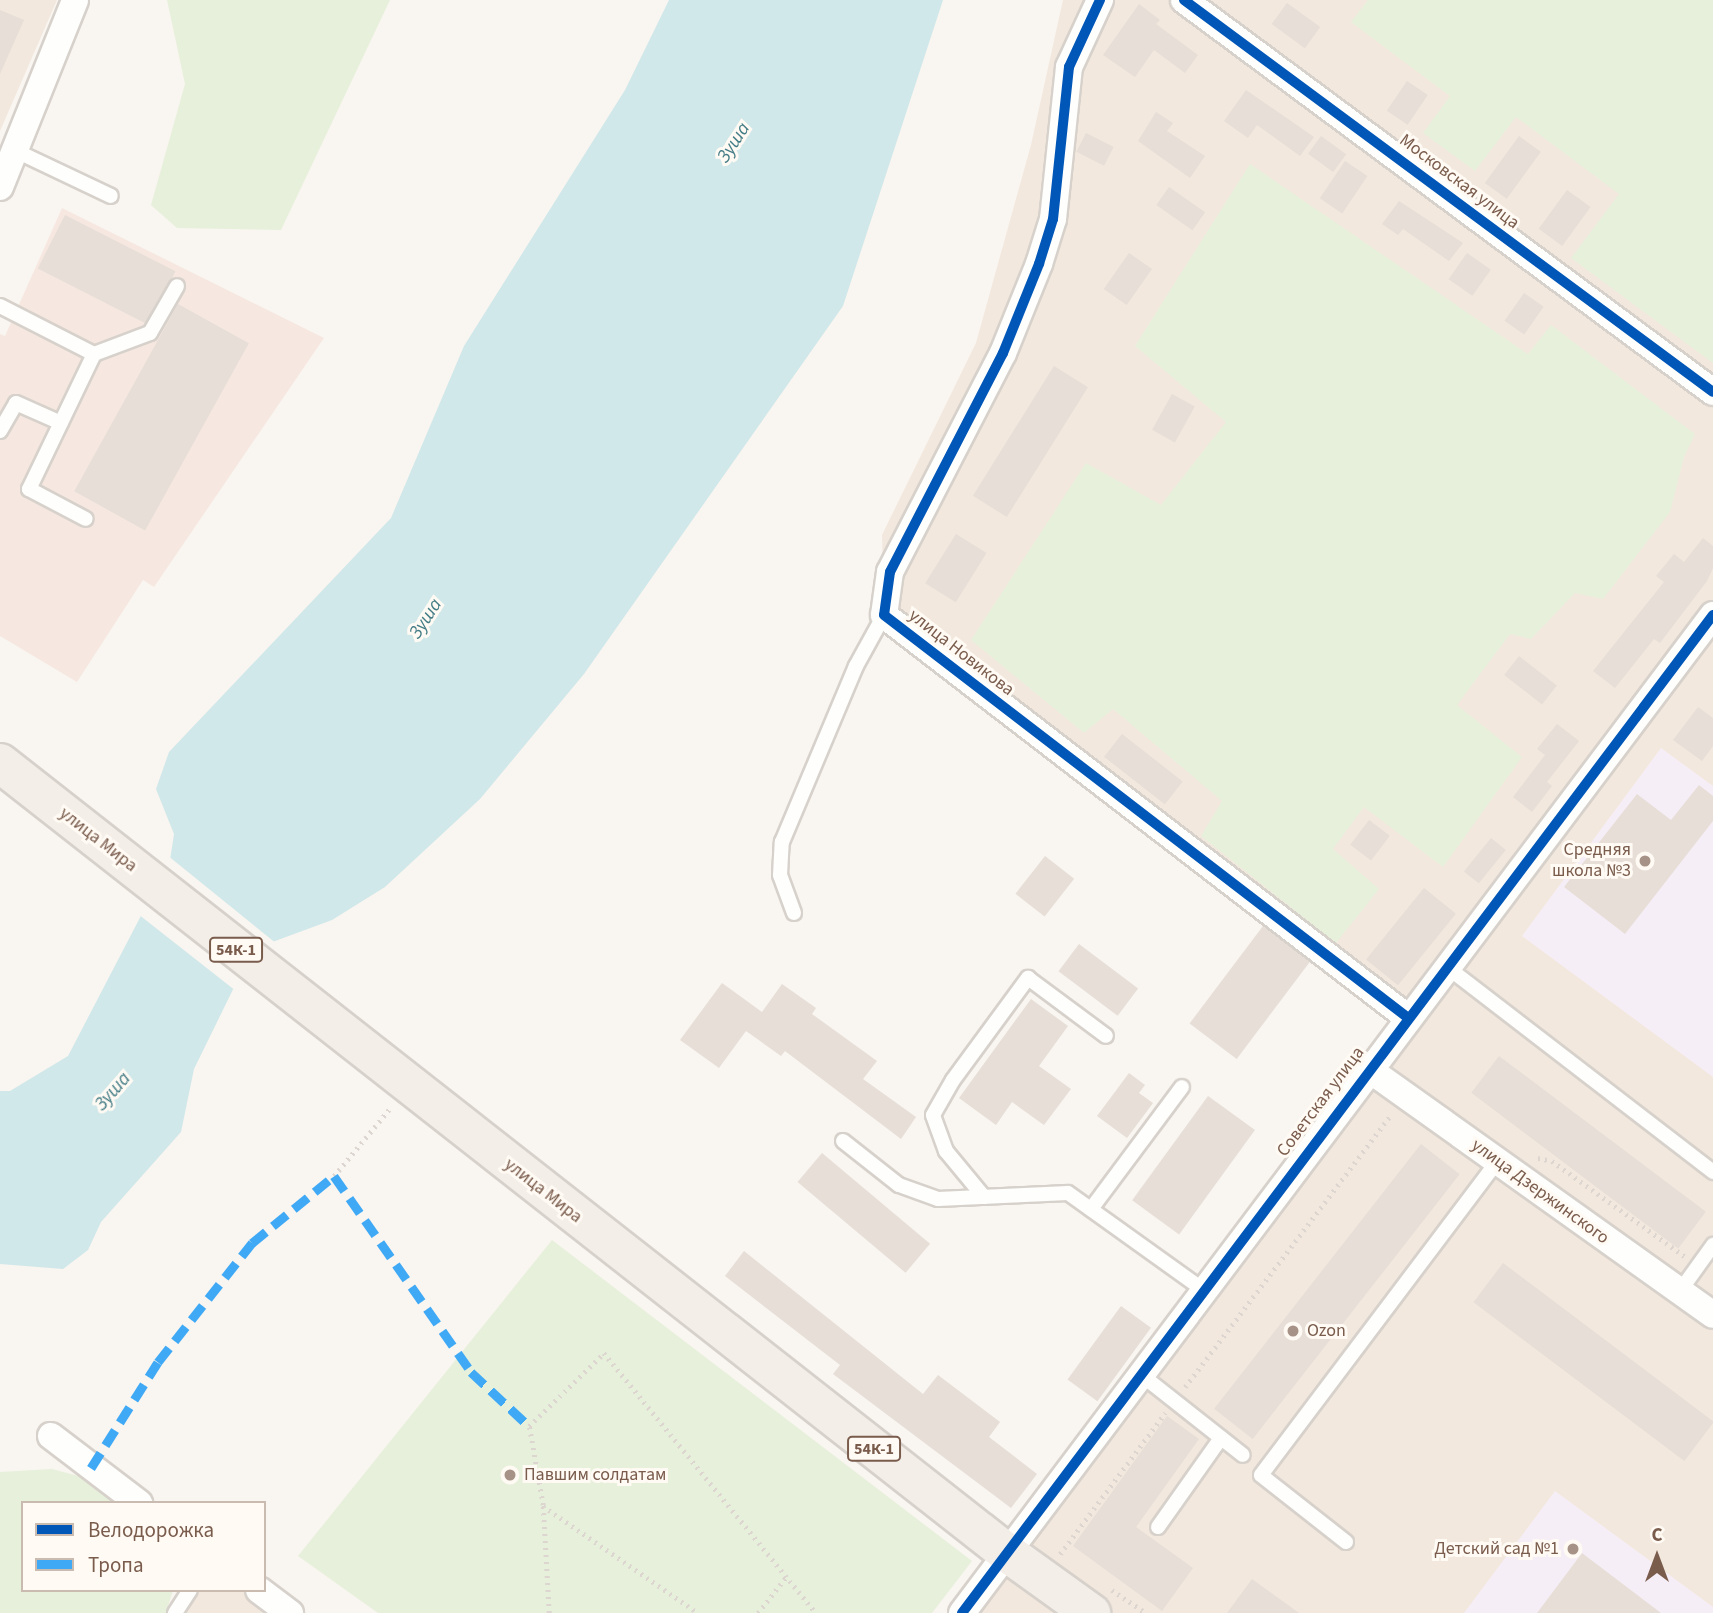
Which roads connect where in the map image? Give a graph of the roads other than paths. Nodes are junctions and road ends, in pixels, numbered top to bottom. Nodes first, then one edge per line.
1 (75, 0) edge
2 (1100, 0) edge
3 (1184, 0) edge
4 (14, 150) junction
5 (0, 187) edge
6 (111, 196) dead end
7 (177, 286) dead end
8 (0, 306) edge
9 (94, 354) junction
10 (1713, 392) edge
11 (61, 424) junction
12 (0, 431) edge
13 (86, 519) dead end
14 (884, 615) junction
15 (1713, 615) edge
16 (0, 763) edge
17 (794, 913) dead end
18 (1447, 967) junction
19 (1407, 1017) junction
20 (1106, 1036) dead end
21 (1367, 1068) junction
22 (1182, 1087) dead end
23 (843, 1141) dead end
24 (1497, 1161) junction
25 (1713, 1172) edge
26 (984, 1197) junction
27 (1091, 1209) junction
28 (1713, 1245) edge
29 (1202, 1289) junction
30 (1679, 1291) junction
31 (1713, 1315) edge
32 (1139, 1373) junction
33 (51, 1436) dead end
34 (1221, 1437) junction
35 (1243, 1455) dead end
36 (136, 1501) edge
37 (1158, 1527) dead end
38 (1346, 1542) dead end
39 (1006, 1552) junction
40 (189, 1592) edge
41 (262, 1592) edge
42 (175, 1613) edge
43 (290, 1613) edge
44 (962, 1613) edge
45 (1091, 1613) edge

1 - 4 street
2 - 14 street, улица Новикова
3 - 10 street, Московская улица
4 - 5 street
4 - 6 lane
7 - 9 lane
8 - 9 lane
9 - 11 lane
11 - 12 lane
11 - 13 lane
14 - 17 lane
14 - 19 street, улица Новикова
15 - 18 street, Советская улица
16 - 39 main road, улица Мира / 54К-1
18 - 19 street, Советская улица
18 - 25 lane
19 - 21 street, Советская улица
20 - 26 lane
21 - 24 street, улица Дзержинского
21 - 29 street, Советская улица
22 - 27 lane
23 - 26 lane
24 - 30 street, улица Дзержинского
24 - 38 lane
26 - 27 lane
27 - 29 lane
28 - 30 lane
29 - 32 street, Советская улица
30 - 31 street, улица Дзержинского
32 - 34 lane
32 - 39 street, Советская улица
33 - 36 street
34 - 35 lane
34 - 37 lane
39 - 44 street, Советская улица
39 - 45 main road, улица Мира / 54К-1
40 - 42 lane
41 - 43 street

